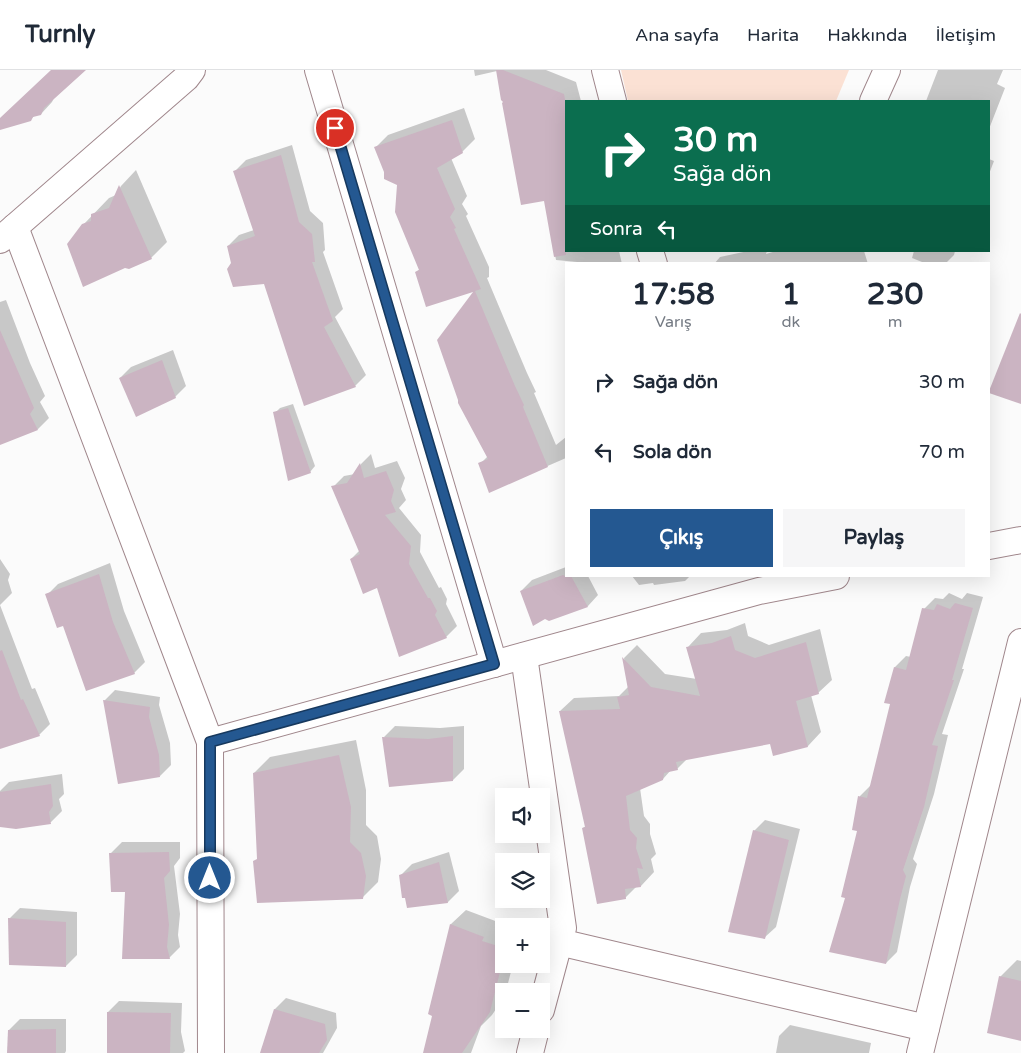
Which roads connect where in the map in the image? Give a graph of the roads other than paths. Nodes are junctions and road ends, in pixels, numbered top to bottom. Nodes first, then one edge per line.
1 (192, 70) edge
2 (318, 70) edge
3 (605, 70) edge
4 (887, 70) edge
5 (613, 100) edge
6 (873, 100) edge
7 (8, 234) edge
8 (1021, 540) edge
9 (990, 546) edge
10 (826, 577) edge
11 (757, 584) edge
12 (1021, 642) edge
13 (524, 656) junction
14 (494, 664) junction
15 (210, 742) junction
16 (559, 942) junction
17 (548, 983) edge
18 (926, 1028) junction
19 (534, 1038) edge
20 (211, 1053) edge
21 (530, 1053) edge
22 (920, 1053) edge

1 - 7 street
2 - 14 street
3 - 5 street
4 - 6 street
7 - 15 street
8 - 9 street
10 - 11 street
11 - 13 street
12 - 18 street
13 - 14 street
13 - 16 street
14 - 15 street
15 - 20 street
16 - 17 street
16 - 18 street
18 - 22 street
19 - 21 street

